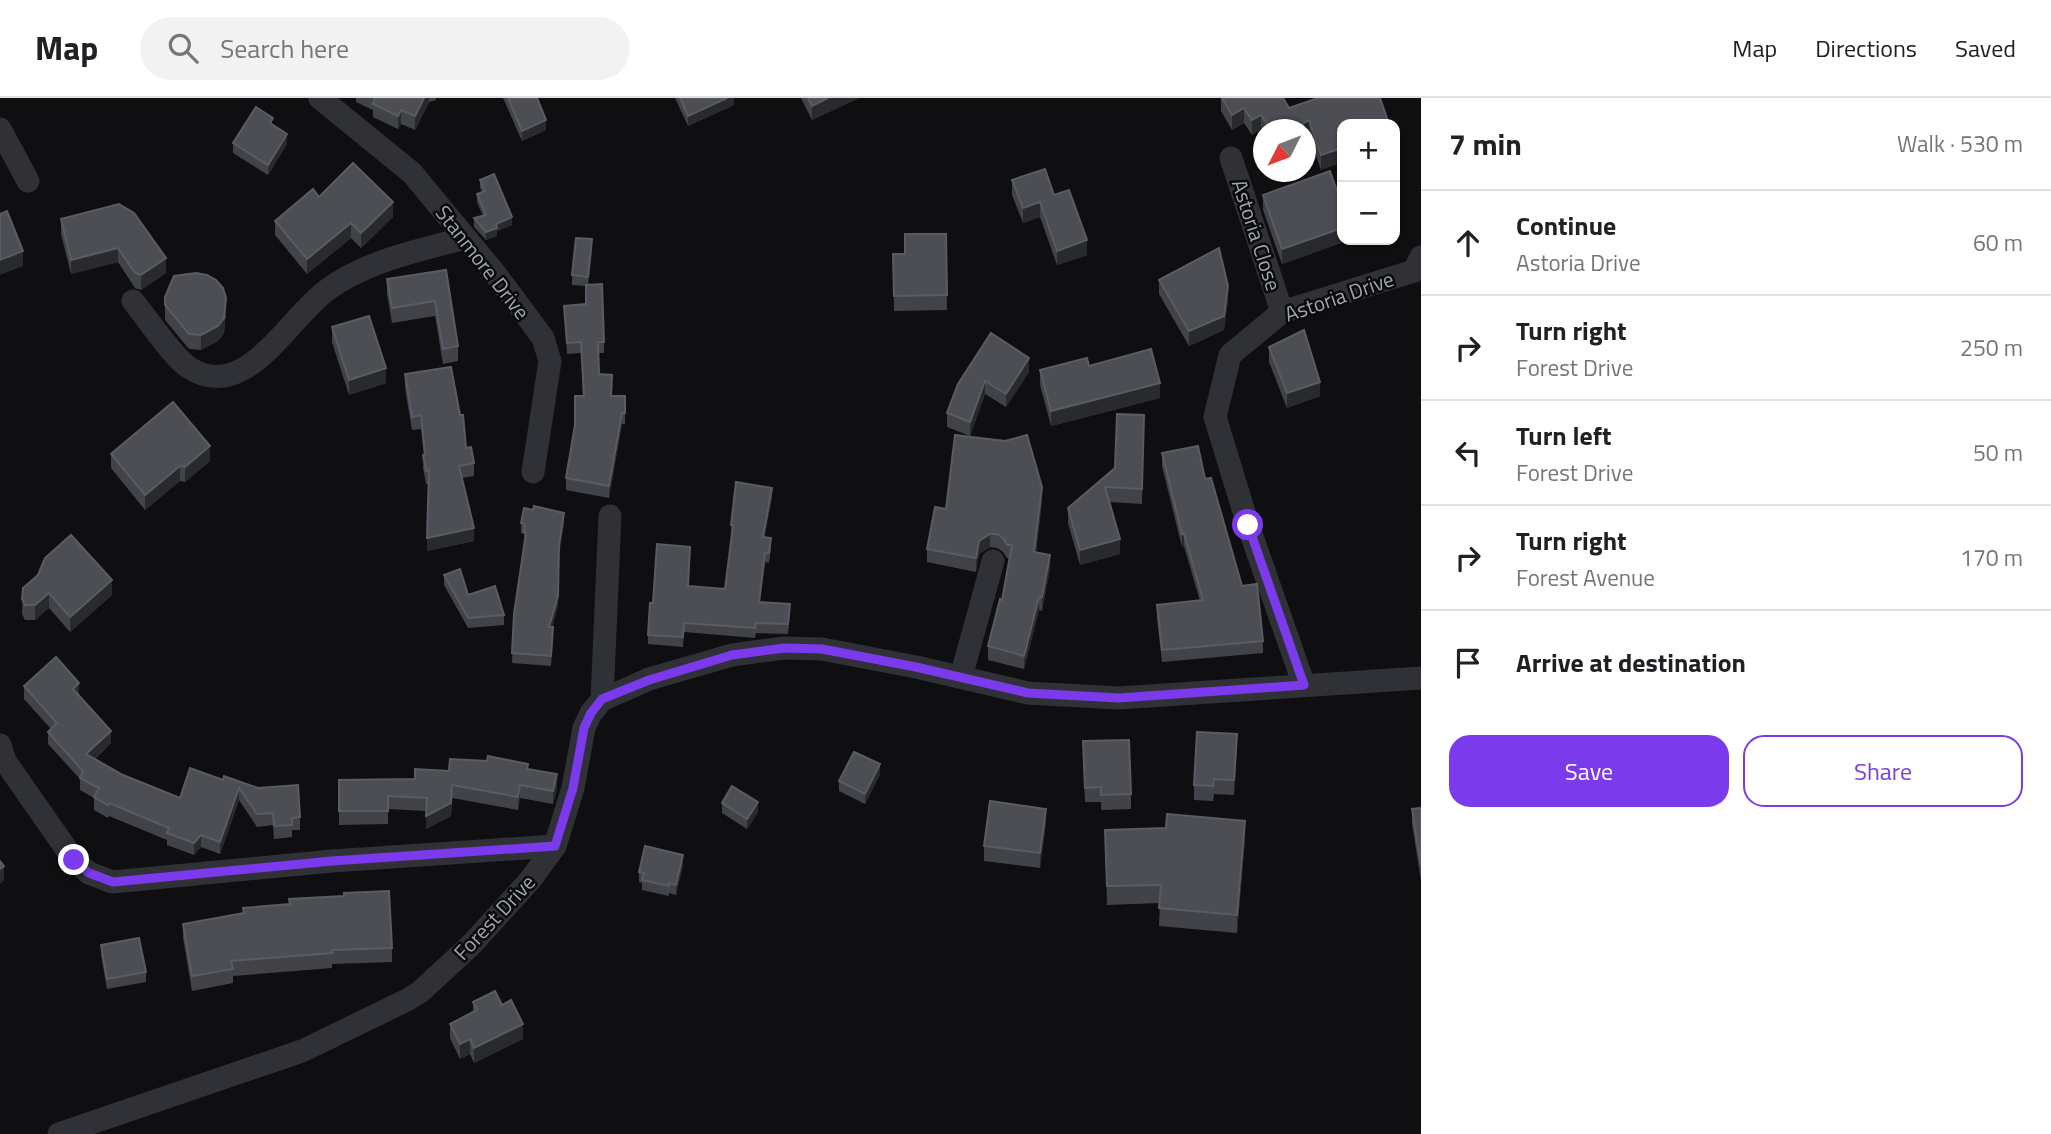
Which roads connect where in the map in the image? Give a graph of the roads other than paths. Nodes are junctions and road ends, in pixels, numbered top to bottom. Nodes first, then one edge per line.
1 (320, 98) edge
2 (0, 130) edge
3 (1231, 158) dead end
4 (28, 181) dead end
5 (465, 237) junction
6 (1421, 257) edge
7 (133, 301) dead end
8 (1282, 312) junction
9 (533, 472) dead end
10 (610, 516) dead end
11 (993, 561) dead end
12 (961, 677) junction
13 (1421, 678) edge
14 (1304, 685) junction
15 (602, 699) junction
16 (0, 745) edge
17 (555, 846) junction
18 (59, 1134) edge

1 - 5 street, Stanmore Drive
2 - 4 street
3 - 8 street, Astoria Close
5 - 7 street
5 - 9 street, Stanmore Drive
6 - 8 street, Astoria Drive
8 - 14 street, Astoria Drive
10 - 15 street
11 - 12 street
12 - 14 street
12 - 15 street
13 - 14 street
15 - 17 street, Forest Drive
16 - 17 street
17 - 18 street, Forest Drive

